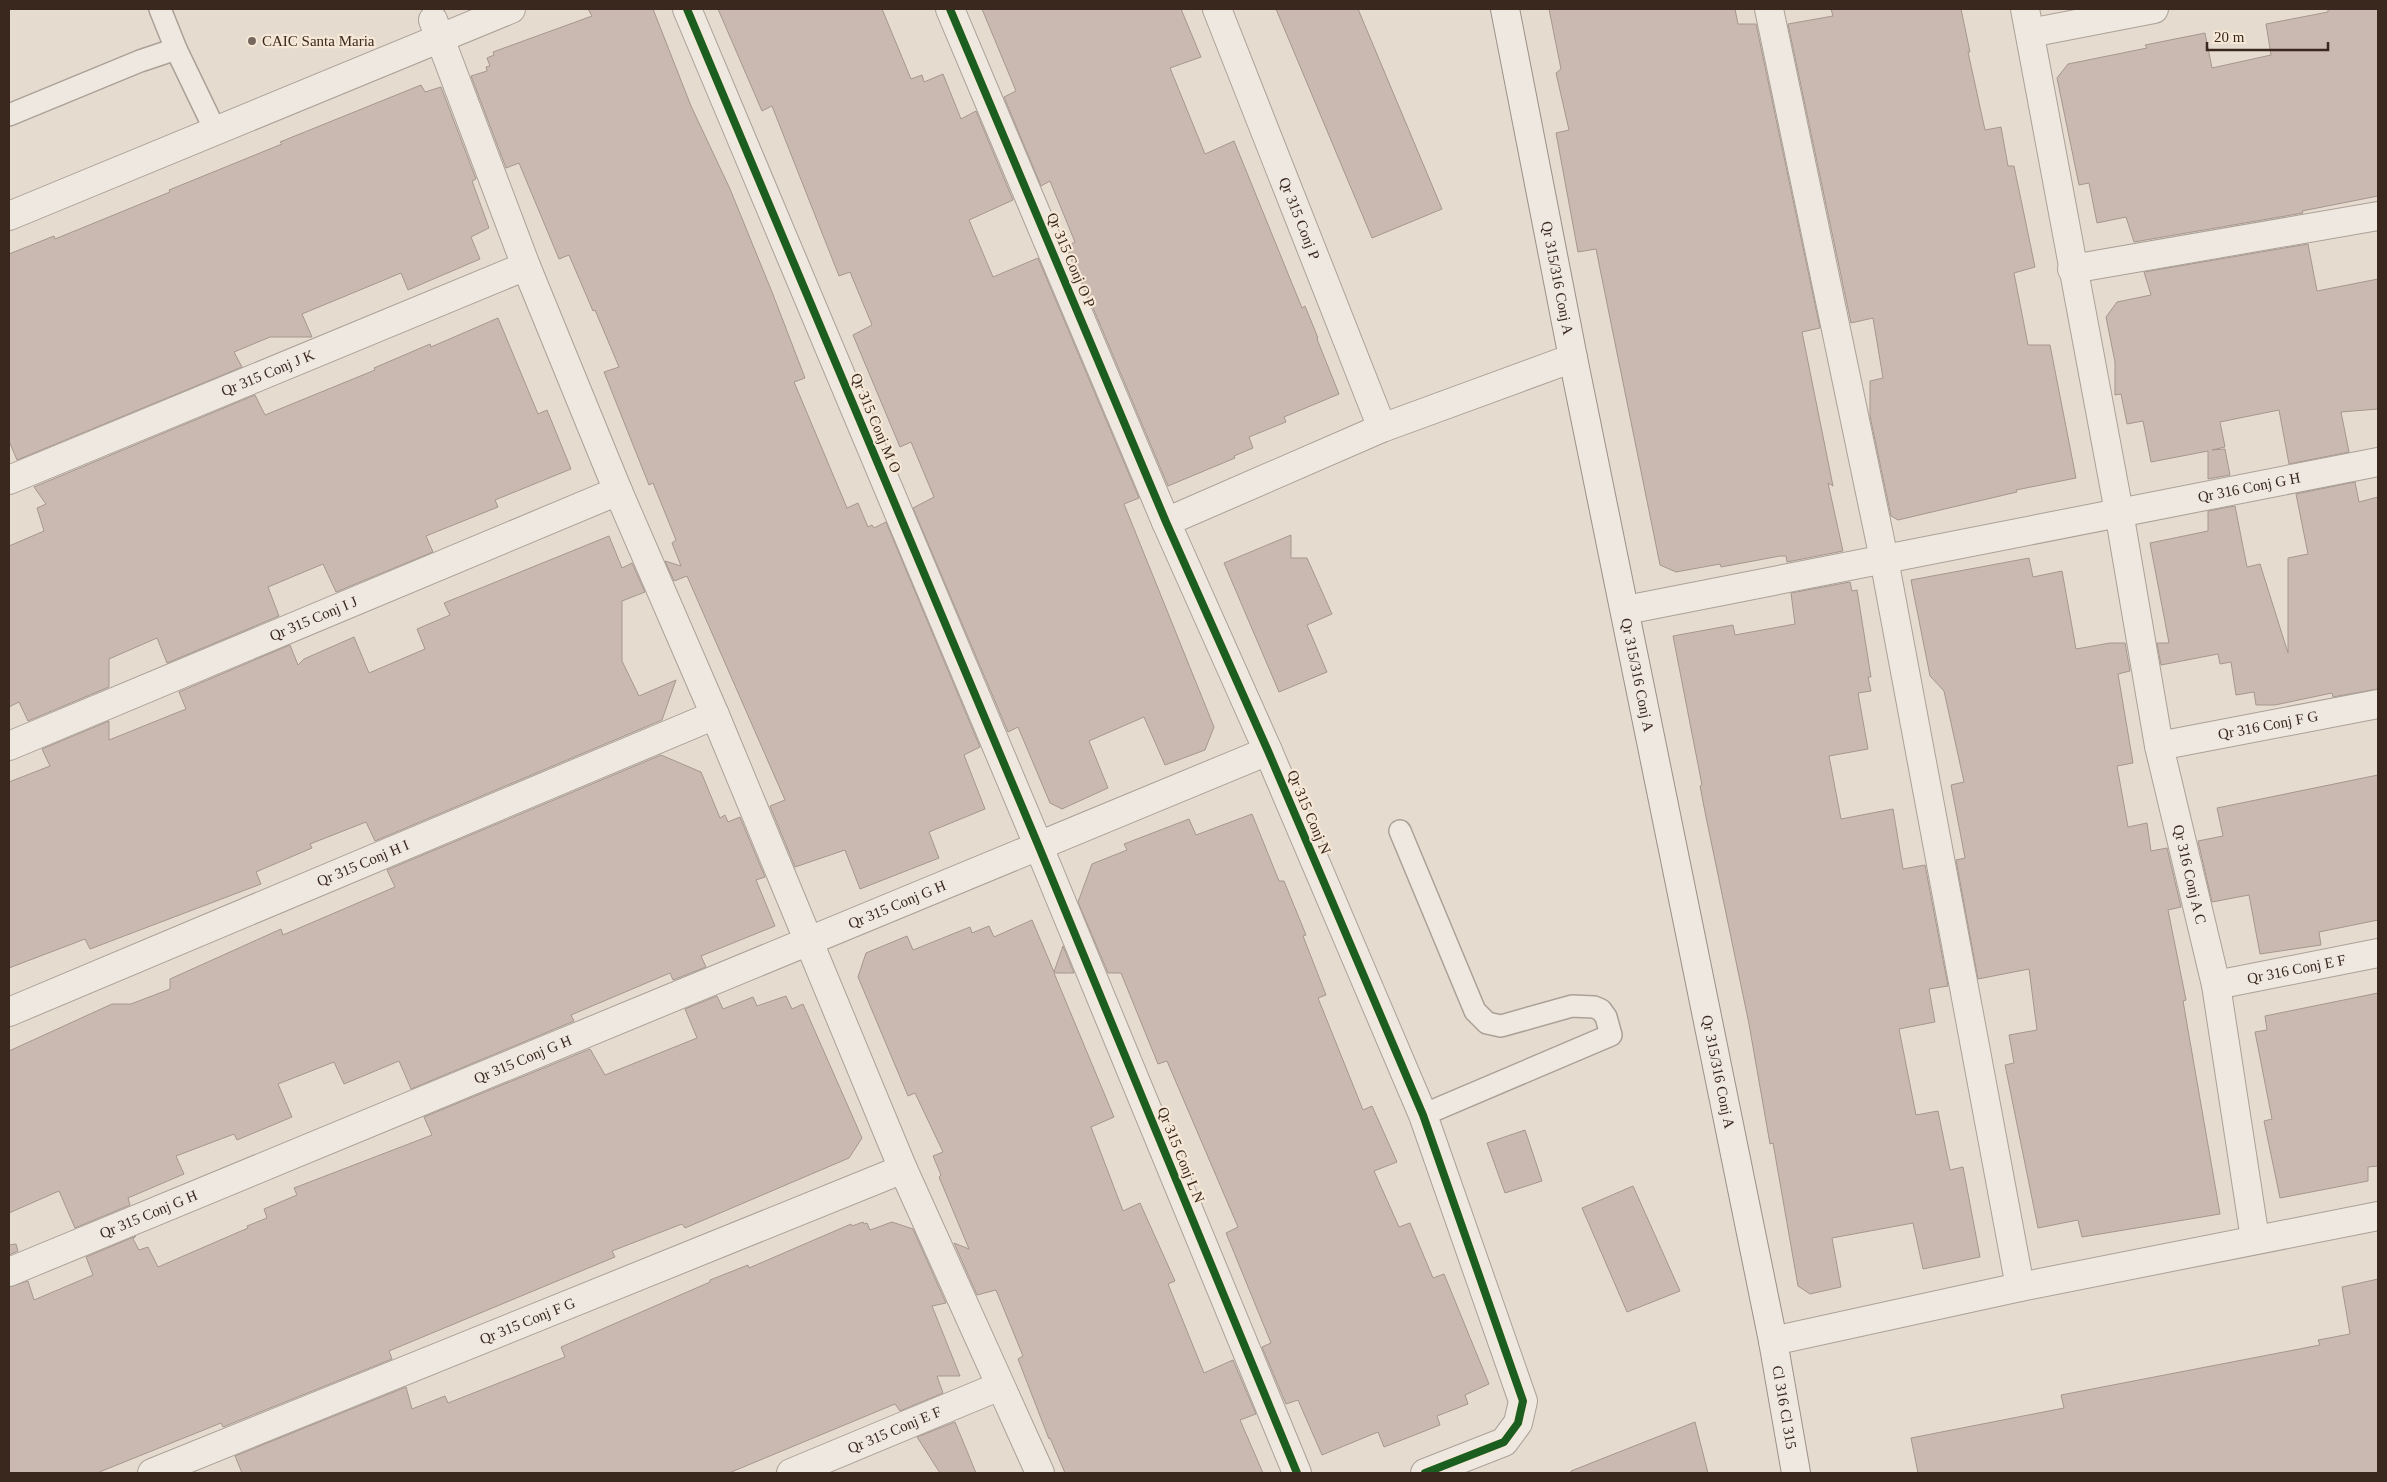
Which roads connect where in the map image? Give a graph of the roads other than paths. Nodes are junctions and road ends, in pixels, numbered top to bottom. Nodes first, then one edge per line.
1 (160, 9) edge
2 (511, 9) edge
3 (687, 9) edge
4 (950, 9) edge
5 (1217, 9) edge
6 (1505, 9) edge
7 (1769, 9) edge
8 (2154, 9) edge
9 (2027, 21) edge
10 (436, 29) junction
11 (176, 49) junction
12 (9, 115) edge
13 (215, 130) junction
14 (9, 216) edge
15 (2378, 216) edge
16 (526, 266) junction
17 (2072, 269) junction
18 (1573, 358) junction
19 (1382, 428) junction
20 (2378, 462) edge
21 (9, 480) edge
22 (618, 491) junction
23 (2119, 512) junction
24 (1166, 522) junction
25 (1884, 558) junction
26 (1626, 610) junction
27 (2378, 704) edge
28 (716, 714) junction
29 (9, 746) edge
30 (2159, 746) junction
31 (1268, 751) junction
32 (1400, 831) dead end
33 (1039, 847) junction
34 (808, 942) junction
35 (2378, 954) edge
36 (2216, 985) junction
37 (9, 1012) edge
38 (1423, 1115) junction
39 (904, 1168) junction
40 (2378, 1216) edge
41 (2254, 1239) junction
42 (9, 1272) edge
43 (2020, 1287) junction
44 (1772, 1341) junction
45 (1000, 1386) junction
46 (152, 1473) edge
47 (791, 1473) edge
48 (1040, 1473) edge
49 (1297, 1473) edge
50 (1425, 1473) edge
51 (1796, 1473) edge

1 - 11 lane
2 - 10 street
3 - 33 street, Qr 315 Conj M O
4 - 24 street, Qr 315 Conj O P
5 - 19 street, Qr 315 Conj P
6 - 18 street, Qr 315/316 Conj A
7 - 25 street
8 - 9 street
9 - 17 street, Qr 316 Conj A C
10 - 13 street
10 - 16 street
11 - 12 lane
11 - 13 lane
13 - 14 street
15 - 17 street
16 - 21 street, Qr 315 Conj J K
16 - 22 street
17 - 23 street, Qr 316 Conj A C
18 - 19 street
18 - 26 street, Qr 315/316 Conj A
19 - 24 street
20 - 23 street, Qr 316 Conj G H
22 - 28 street
22 - 29 street, Qr 315 Conj I J
23 - 25 street, Qr 316 Conj G H
23 - 30 street, Qr 316 Conj A C
24 - 31 street, Qr 315 Conj N
25 - 26 street, Qr 316 Conj G H
25 - 43 street
26 - 44 street, Qr 315/316 Conj A
27 - 30 street, Qr 316 Conj F G
28 - 34 street
28 - 37 street, Qr 315 Conj H I
30 - 36 street, Qr 316 Conj A C
31 - 33 street, Qr 315 Conj G H
31 - 38 street, Qr 315 Conj N
32 - 38 lane
33 - 34 street, Qr 315 Conj G H
33 - 49 street, Qr 315 Conj L N
34 - 39 street
34 - 42 street, Qr 315 Conj G H
35 - 36 street, Qr 316 Conj E F
36 - 41 street, Qr 316 Conj A C
38 - 50 street, Qr 315 Conj N
39 - 45 street
39 - 46 street, Qr 315 Conj F G
40 - 41 street
41 - 43 street
43 - 44 street
44 - 51 street, Cl 316 Cl 315
45 - 47 street, Qr 315 Conj E F
45 - 48 street

